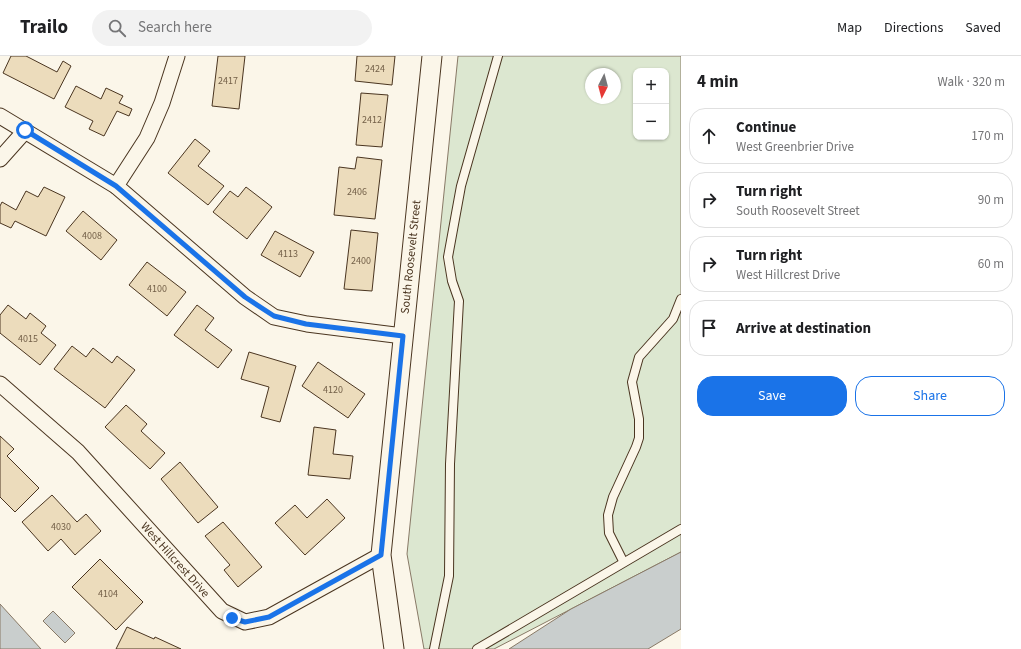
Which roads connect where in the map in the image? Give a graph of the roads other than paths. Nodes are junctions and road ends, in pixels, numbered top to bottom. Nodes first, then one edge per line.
1 (177, 56) edge
2 (432, 56) edge
3 (498, 56) edge
4 (0, 116) edge
5 (25, 130) junction
6 (0, 158) edge
7 (116, 186) junction
8 (681, 299) edge
9 (403, 336) junction
10 (0, 384) edge
11 (681, 528) edge
12 (381, 555) junction
13 (623, 561) junction
14 (394, 649) edge
15 (434, 649) edge
16 (476, 649) edge

1 - 7 street
2 - 9 street, South Roosevelt Street
3 - 15 lane
4 - 5 street
5 - 6 street
5 - 7 street
7 - 9 street
8 - 13 lane
9 - 12 street, South Roosevelt Street
10 - 12 street, West Hillcrest Drive
11 - 13 lane
12 - 14 street, South Roosevelt Street
13 - 16 lane

